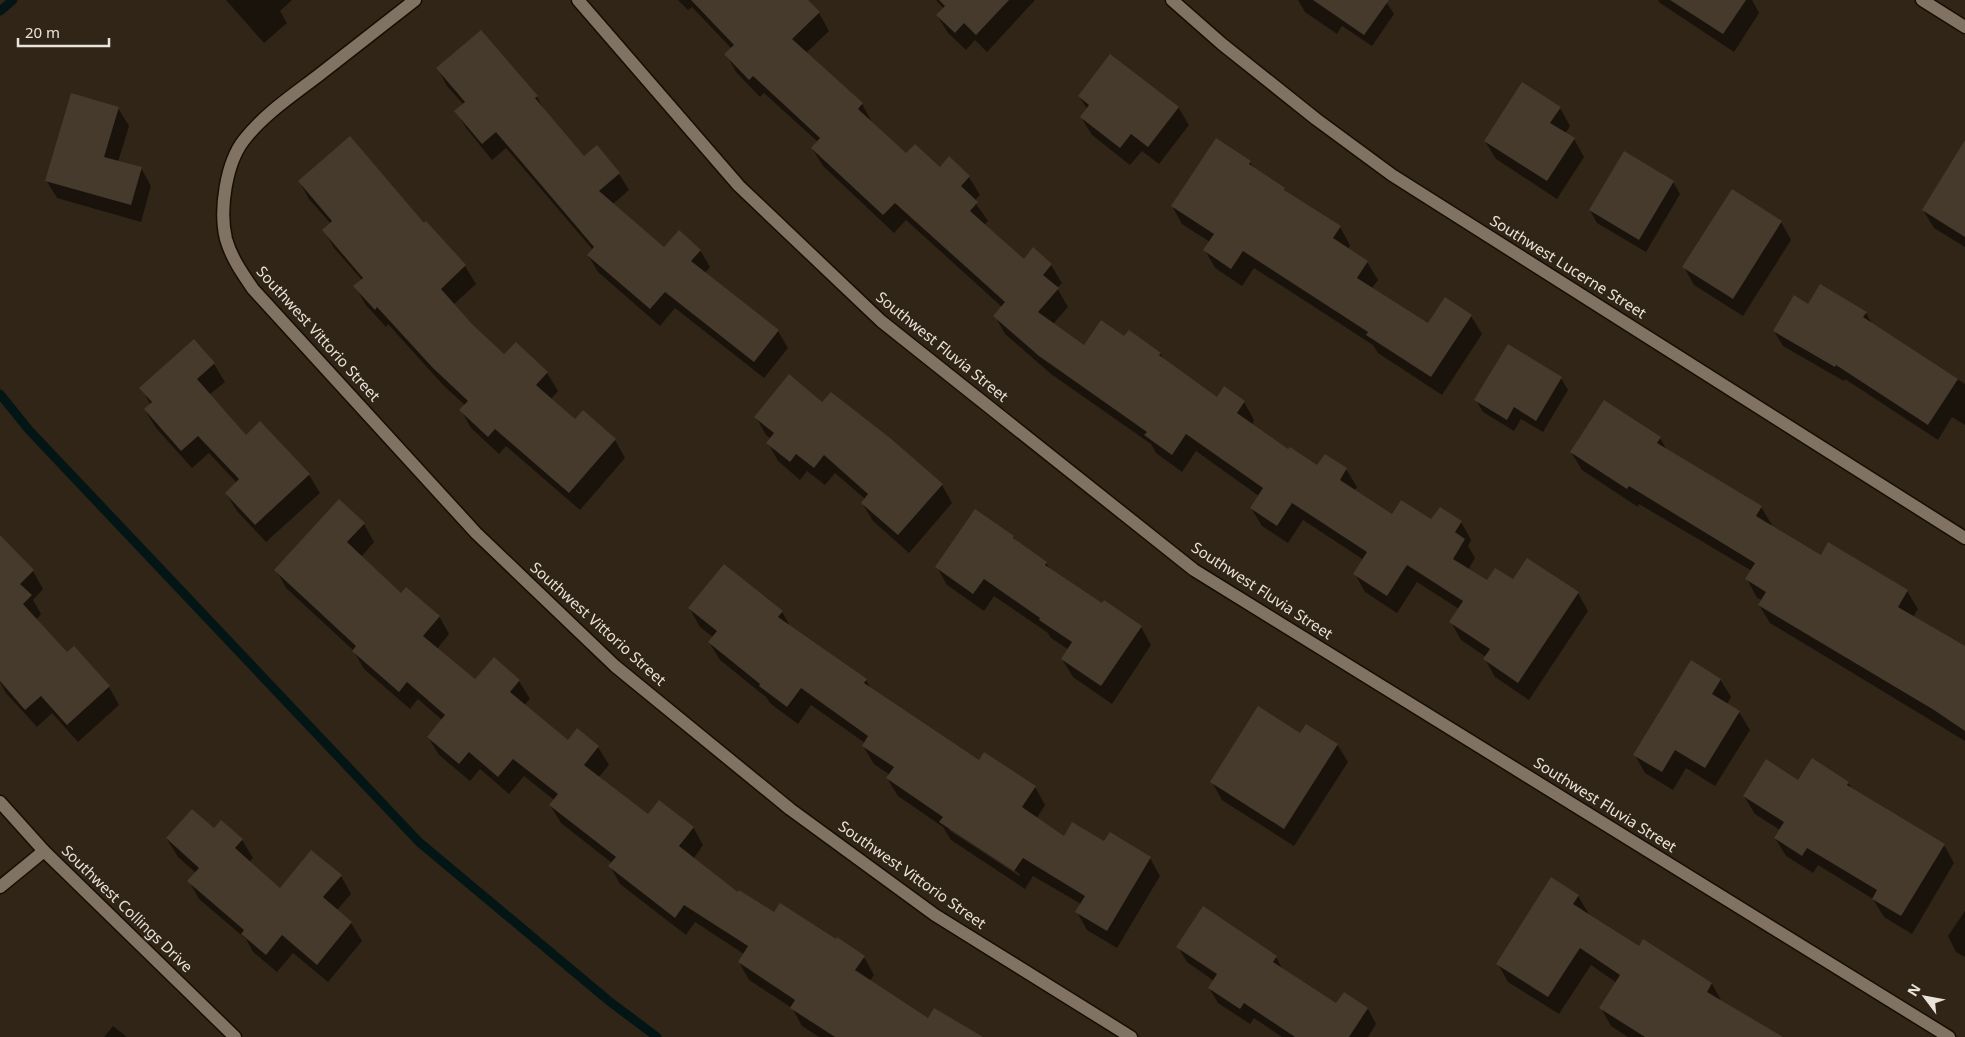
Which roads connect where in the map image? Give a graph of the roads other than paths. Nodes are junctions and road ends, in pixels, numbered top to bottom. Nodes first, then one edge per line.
1 (415, 0) edge
2 (578, 0) edge
3 (1172, 0) edge
4 (1922, 0) edge
5 (1965, 27) edge
6 (1965, 538) edge
7 (0, 802) edge
8 (44, 851) junction
9 (0, 887) edge
10 (236, 1037) edge
11 (1131, 1037) edge
12 (1950, 1037) edge

1 - 11 street, Southwest Vittorio Street
2 - 12 street, Southwest Fluvia Street
3 - 6 street, Southwest Lucerne Street
4 - 5 street
7 - 8 street, Southwest Collings Drive
8 - 9 street
8 - 10 street, Southwest Collings Drive

